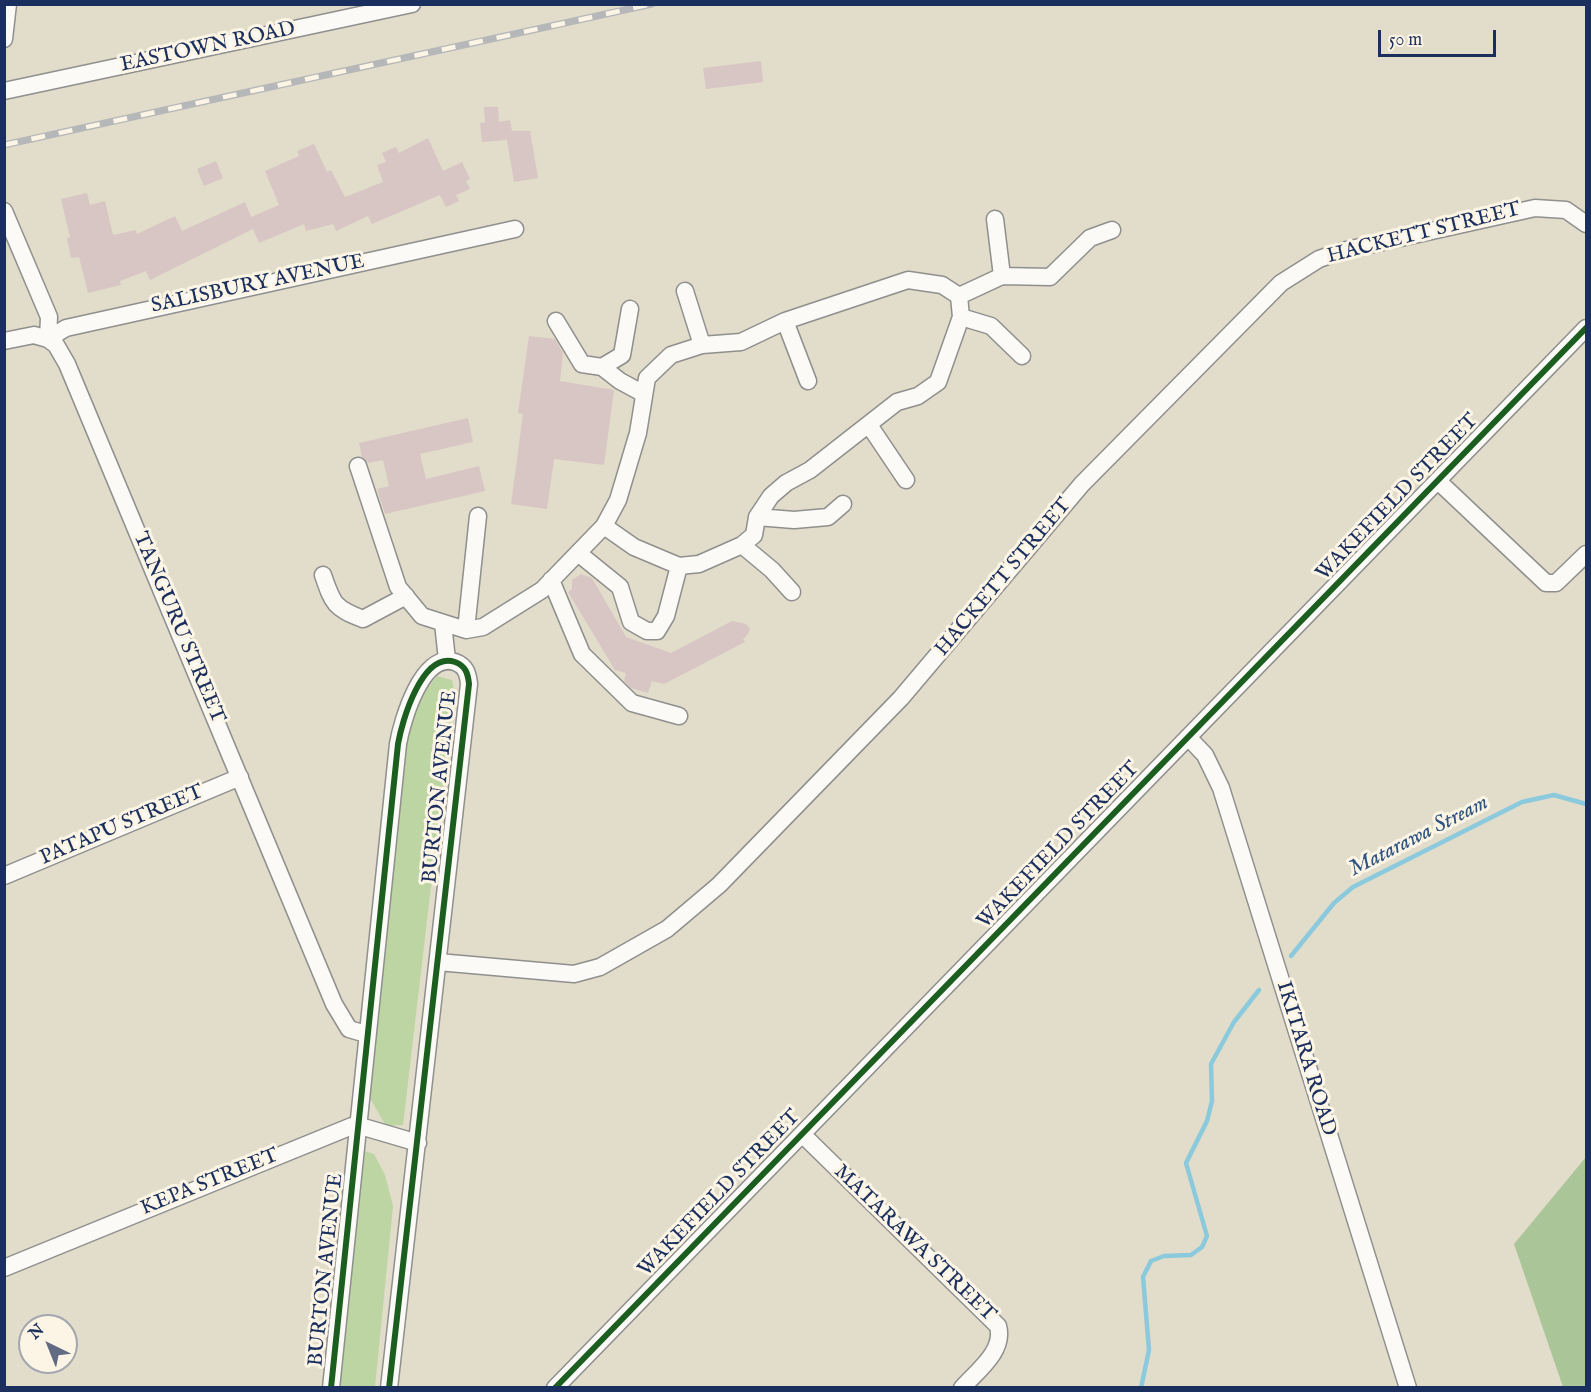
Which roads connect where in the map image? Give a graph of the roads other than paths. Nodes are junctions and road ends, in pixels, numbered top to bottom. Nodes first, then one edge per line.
1 (8, 4) edge
2 (412, 4) edge
3 (4, 39) edge
4 (5, 90) edge
5 (4, 211) edge
6 (995, 219) dead end
7 (1587, 224) edge
8 (516, 229) dead end
9 (1112, 230) dead end
10 (1002, 276) junction
11 (685, 291) dead end
12 (959, 296) junction
13 (630, 309) dead end
14 (961, 317) junction
15 (556, 321) dead end
16 (784, 321) junction
17 (1587, 327) edge
18 (48, 339) junction
19 (4, 340) edge
20 (702, 345) junction
21 (1022, 356) dead end
22 (602, 367) junction
23 (808, 381) dead end
24 (644, 394) junction
25 (869, 425) junction
26 (358, 466) dead end
27 (906, 480) dead end
28 (1438, 481) junction
29 (843, 504) dead end
30 (478, 516) dead end
31 (757, 517) junction
32 (604, 526) junction
33 (742, 545) junction
34 (578, 553) junction
35 (1587, 554) edge
36 (679, 566) junction
37 (323, 575) dead end
38 (551, 580) junction
39 (792, 592) dead end
40 (406, 596) junction
41 (443, 623) junction
42 (466, 630) junction
43 (447, 660) junction
44 (679, 716) dead end
45 (1188, 737) junction
46 (240, 777) junction
47 (4, 876) edge
48 (438, 962) junction
49 (366, 1034) junction
50 (360, 1126) junction
51 (802, 1134) junction
52 (418, 1143) junction
53 (4, 1268) edge
54 (331, 1388) edge
55 (389, 1388) edge
56 (555, 1388) edge
57 (962, 1388) edge
58 (1408, 1388) edge

1 - 3 street
2 - 4 street, EASTOWN ROAD
5 - 18 street
6 - 10 street
7 - 48 street, HACKETT STREET
8 - 18 street, SALISBURY AVENUE
9 - 10 street
10 - 12 street
11 - 20 street
12 - 14 street
12 - 16 street
13 - 22 street
14 - 21 street
14 - 25 street
15 - 22 street
16 - 20 street
16 - 23 street
17 - 28 street, WAKEFIELD STREET
18 - 19 street, SALISBURY AVENUE
18 - 46 street, TANGURU STREET
20 - 24 street
22 - 24 street
24 - 32 street
25 - 27 street
25 - 31 street
26 - 40 street
28 - 35 street
28 - 45 street, WAKEFIELD STREET
29 - 31 street
30 - 42 street
31 - 33 street
32 - 34 street
32 - 36 street
33 - 36 street
33 - 39 street
34 - 36 street
34 - 38 street
37 - 40 street
38 - 42 street
38 - 44 street
40 - 41 street
41 - 42 street
41 - 43 street
43 - 48 street, BURTON AVENUE
43 - 49 street, BURTON AVENUE
45 - 51 street, WAKEFIELD STREET
45 - 58 street, IKITARA ROAD
46 - 47 street, PATAPU STREET
46 - 49 street, TANGURU STREET
48 - 52 street, BURTON AVENUE
49 - 50 street, BURTON AVENUE
50 - 52 street, KEPA STREET
50 - 53 street, KEPA STREET
50 - 54 street, BURTON AVENUE
51 - 56 street, WAKEFIELD STREET
51 - 57 street, MATARAWA STREET
52 - 55 street, BURTON AVENUE

